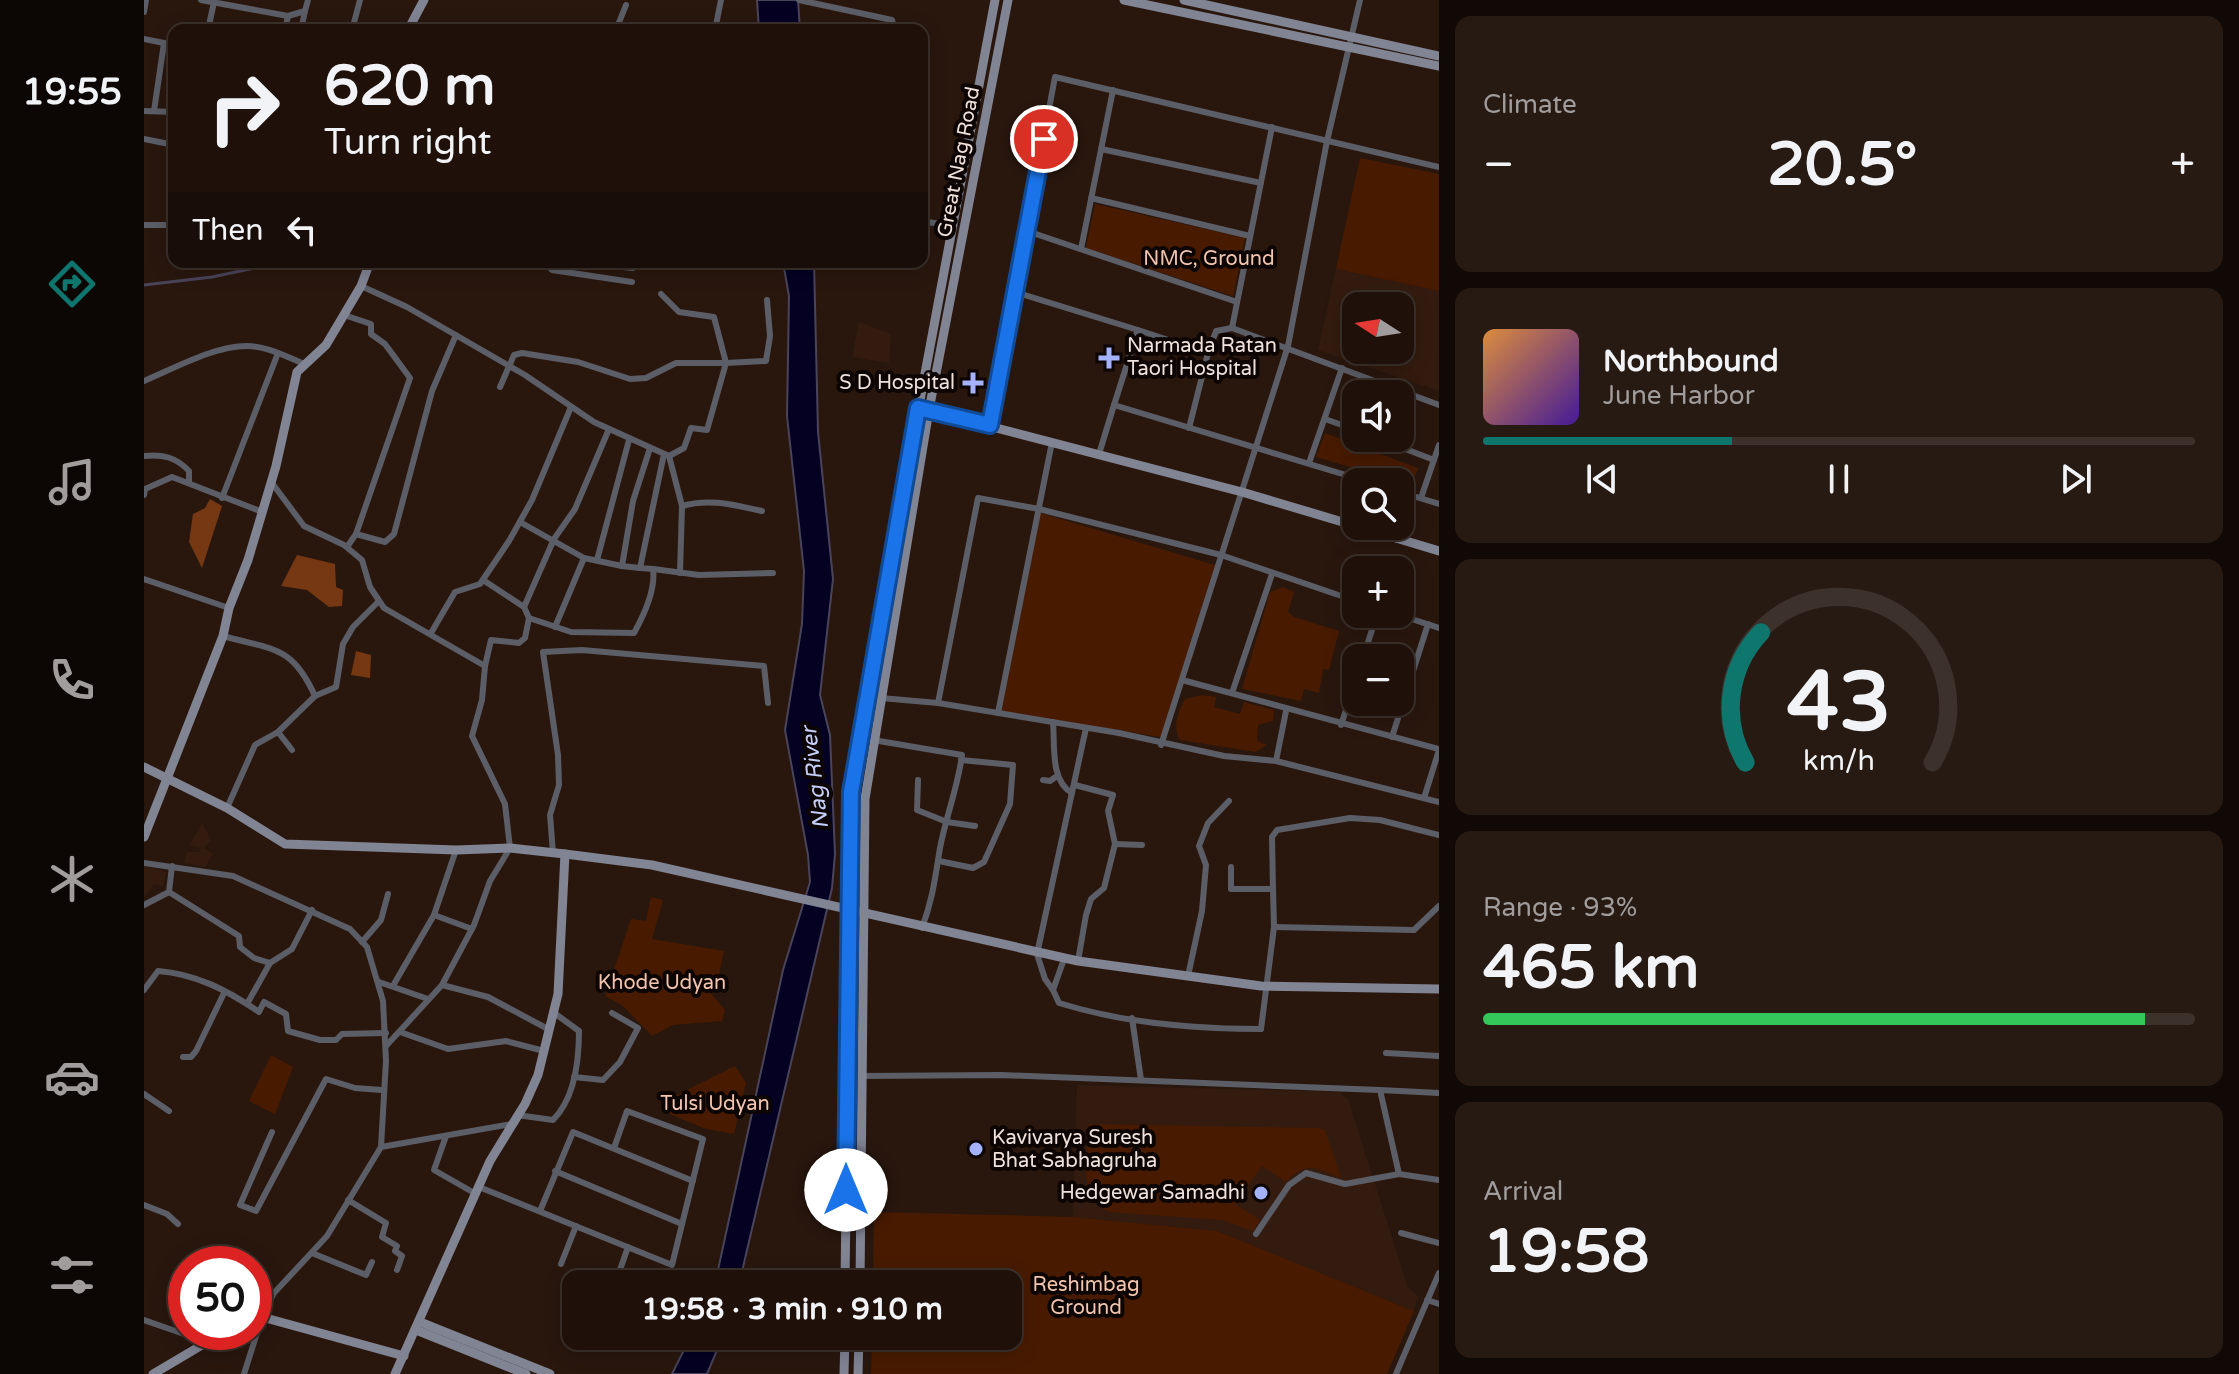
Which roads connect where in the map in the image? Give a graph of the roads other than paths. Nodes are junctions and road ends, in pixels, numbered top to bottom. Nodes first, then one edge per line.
1 (146, 0) edge
2 (201, 0) edge
3 (308, 0) edge
4 (360, 0) edge
5 (424, 0) edge
6 (721, 0) edge
7 (799, 0) edge
8 (995, 0) edge
9 (1124, 0) edge
10 (1184, 0) edge
11 (1360, 0) edge
12 (1009, 1) edge
13 (214, 2) edge
14 (626, 5) dead end
15 (305, 11) junction
16 (144, 12) edge
17 (288, 16) junction
18 (209, 24) edge
19 (286, 24) edge
20 (302, 24) edge
21 (354, 24) edge
22 (411, 24) edge
23 (618, 24) edge
24 (716, 24) edge
25 (893, 24) edge
26 (144, 39) edge
27 (1352, 41) junction
28 (164, 43) junction
29 (168, 44) edge
30 (1439, 56) edge
31 (1439, 66) edge
32 (1113, 90) junction
33 (144, 111) edge
34 (154, 111) junction
35 (168, 112) edge
36 (1272, 127) junction
37 (144, 139) edge
38 (1327, 141) junction
39 (168, 144) edge
40 (1101, 149) junction
41 (1439, 167) edge
42 (1261, 183) junction
43 (1091, 198) junction
44 (928, 222) edge
45 (144, 225) edge
46 (168, 225) edge
47 (952, 226) junction
48 (1027, 231) junction
49 (1250, 236) junction
50 (1081, 249) junction
51 (368, 268) edge
52 (550, 268) edge
53 (632, 282) dead end
54 (361, 286) junction
55 (1015, 292) junction
56 (661, 294) dead end
57 (767, 300) dead end
58 (1237, 302) junction
59 (343, 314) junction
60 (1232, 328) junction
61 (1138, 330) junction
62 (456, 335) junction
63 (1288, 346) junction
64 (278, 353) junction
65 (1208, 353) junction
66 (302, 363) junction
67 (726, 363) junction
68 (509, 366) junction
69 (1342, 368) junction
70 (144, 381) edge
71 (500, 387) dead end
72 (1114, 405) junction
73 (1439, 405) edge
74 (571, 407) junction
75 (918, 408) junction
76 (929, 410) junction
77 (1325, 419) junction
78 (990, 425) junction
79 (1342, 425) edge
80 (1189, 428) junction
81 (609, 429) junction
82 (629, 440) junction
83 (1052, 442) junction
84 (1439, 445) edge
85 (1257, 446) junction
86 (650, 448) junction
87 (1413, 452) edge
88 (1099, 454) junction
89 (667, 455) junction
90 (144, 456) edge
91 (1434, 460) junction
92 (1309, 463) junction
93 (1342, 473) edge
94 (270, 481) junction
95 (189, 482) junction
96 (1242, 492) junction
97 (144, 495) edge
98 (1414, 496) edge
99 (222, 498) junction
100 (1421, 498) junction
101 (1439, 504) edge
102 (682, 506) junction
103 (1039, 509) junction
104 (260, 511) junction
105 (762, 511) dead end
106 (520, 522) junction
107 (1342, 522) edge
108 (356, 534) junction
109 (554, 539) junction
110 (1402, 540) edge
111 (347, 547) junction
112 (1439, 551) edge
113 (1221, 555) junction
114 (584, 558) junction
115 (597, 560) junction
116 (622, 566) junction
117 (640, 568) junction
118 (653, 569) junction
119 (680, 573) junction
120 (773, 573) dead end
121 (1272, 574) junction
122 (144, 579) edge
123 (483, 580) junction
124 (1342, 596) edge
125 (378, 602) junction
126 (524, 607) junction
127 (229, 608) junction
128 (529, 618) junction
129 (1414, 620) edge
130 (1428, 624) junction
131 (555, 627) junction
132 (1439, 628) edge
133 (431, 633) junction
134 (223, 636) junction
135 (485, 666) junction
136 (1182, 680) junction
137 (1232, 693) junction
138 (315, 696) junction
139 (880, 698) junction
140 (768, 703) dead end
141 (938, 703) junction
142 (1286, 711) junction
143 (998, 713) junction
144 (1344, 716) edge
145 (1053, 722) junction
146 (1341, 725) junction
147 (1086, 728) junction
148 (278, 732) junction
149 (1392, 737) junction
150 (873, 740) junction
151 (1161, 745) junction
152 (292, 750) dead end
153 (1439, 750) edge
154 (961, 760) junction
155 (1276, 761) junction
156 (144, 767) edge
157 (1057, 776) junction
158 (167, 780) junction
159 (918, 780) dead end
160 (1043, 780) dead end
161 (1075, 785) junction
162 (1072, 793) junction
163 (1424, 798) junction
164 (1229, 801) dead end
165 (1439, 802) edge
166 (227, 808) junction
167 (947, 822) junction
168 (975, 826) dead end
169 (1439, 835) edge
170 (144, 837) edge
171 (1115, 844) junction
172 (1142, 845) dead end
173 (510, 848) junction
174 (456, 850) junction
175 (553, 853) junction
176 (565, 854) junction
177 (939, 861) junction
178 (144, 863) edge
179 (172, 866) junction
180 (1231, 867) dead end
181 (1273, 889) junction
182 (169, 892) junction
183 (388, 894) dead end
184 (144, 905) edge
185 (1439, 906) edge
186 (842, 908) junction
187 (312, 910) junction
188 (862, 912) junction
189 (434, 915) junction
190 (1274, 927) junction
191 (922, 928) junction
192 (472, 929) junction
193 (362, 942) junction
194 (1037, 954) junction
195 (1064, 959) junction
196 (1078, 961) junction
197 (270, 963) junction
198 (1188, 976) junction
199 (379, 982) junction
200 (394, 984) junction
201 (442, 985) junction
202 (1267, 986) junction
203 (1439, 989) edge
204 (144, 990) edge
205 (1053, 990) junction
206 (224, 993) junction
207 (428, 999) junction
208 (247, 1004) junction
209 (553, 1012) junction
210 (612, 1013) dead end
211 (1132, 1018) junction
212 (548, 1029) junction
213 (400, 1032) junction
214 (386, 1033) junction
215 (386, 1046) junction
216 (544, 1051) junction
217 (1386, 1053) dead end
218 (1439, 1056) edge
219 (183, 1057) dead end
220 (862, 1076) junction
221 (574, 1077) junction
222 (1141, 1080) junction
223 (382, 1090) junction
224 (1380, 1090) junction
225 (1439, 1093) edge
226 (144, 1094) edge
227 (169, 1111) dead end
228 (514, 1120) junction
229 (272, 1132) dead end
230 (446, 1136) junction
231 (381, 1147) junction
232 (614, 1148) junction
233 (555, 1171) junction
234 (1399, 1174) junction
235 (1439, 1180) edge
236 (693, 1181) junction
237 (477, 1190) junction
238 (348, 1200) junction
239 (144, 1205) edge
240 (540, 1211) junction
241 (178, 1224) dead end
242 (682, 1224) junction
243 (576, 1226) junction
244 (1401, 1233) dead end
245 (1256, 1234) dead end
246 (1439, 1243) edge
247 (628, 1247) junction
248 (312, 1253) junction
249 (372, 1262) dead end
250 (561, 1264) dead end
251 (397, 1270) dead end
252 (620, 1270) edge
253 (845, 1270) edge
254 (860, 1270) edge
255 (1439, 1273) edge
256 (272, 1296) edge
257 (1427, 1300) junction
258 (1439, 1304) edge
259 (144, 1320) edge
260 (272, 1323) edge
261 (418, 1326) junction
262 (168, 1328) edge
263 (194, 1350) edge
264 (250, 1350) edge
265 (845, 1350) edge
266 (859, 1350) edge
267 (404, 1356) junction
268 (153, 1374) edge
269 (244, 1374) edge
270 (395, 1374) edge
271 (526, 1374) edge
272 (550, 1374) edge
273 (844, 1374) edge
274 (858, 1374) edge
275 (1396, 1374) edge

1 - 16 street
2 - 13 street
3 - 15 street
4 - 21 street
5 - 22 main road
6 - 24 street
7 - 25 street
8 - 47 main road, Great Nag Road
9 - 27 main road
10 - 27 main road
11 - 27 street
12 - 76 main road, Great Nag Road
13 - 17 street
13 - 18 street
14 - 23 street
15 - 17 street
15 - 20 street
17 - 19 street
26 - 28 street
27 - 30 main road
27 - 31 main road
27 - 38 street
28 - 29 street
28 - 34 street
32 - 36 street
32 - 40 street
32 - 48 street
33 - 34 street
34 - 35 street
36 - 38 street
36 - 42 street
37 - 39 street
38 - 41 street
38 - 63 street
40 - 42 street
40 - 43 street
42 - 49 street
43 - 49 street
43 - 50 street
44 - 47 street
45 - 46 street
47 - 75 main road, Great Nag Road
48 - 50 street
48 - 55 street
49 - 58 street
50 - 58 street
51 - 54 main road
52 - 53 street
54 - 59 main road
54 - 62 street
55 - 61 street
55 - 78 street
56 - 67 street
57 - 67 street
58 - 60 street
59 - 66 main road
59 - 108 street
60 - 63 street
60 - 65 street
61 - 65 street
61 - 72 street
62 - 68 street
62 - 108 street
63 - 69 street
63 - 85 street
64 - 66 street
64 - 70 street
64 - 99 street
65 - 80 street
66 - 94 main road
67 - 68 street
67 - 89 street
68 - 71 street
68 - 74 street
69 - 73 street
69 - 77 street
72 - 80 street
72 - 88 street
74 - 81 street
74 - 106 street
75 - 76 main road
75 - 186 main road, Great Nag Road
76 - 78 main road
76 - 139 main road, Great Nag Road
77 - 79 street
77 - 92 street
78 - 83 main road
80 - 85 street
81 - 82 street
81 - 109 street
82 - 86 street
82 - 115 street
83 - 88 main road
83 - 103 street
84 - 91 street
85 - 92 street
85 - 96 street
86 - 89 street
86 - 116 street
87 - 91 street
88 - 96 main road
89 - 102 street
89 - 117 street
90 - 95 street
91 - 100 street
92 - 93 street
94 - 104 main road
94 - 111 street
95 - 97 street
95 - 99 street
96 - 107 main road
96 - 113 street
98 - 100 street
99 - 104 street
100 - 101 street
102 - 105 street
102 - 119 street
103 - 113 street
103 - 141 street
103 - 143 street
104 - 127 main road
106 - 109 street
106 - 123 street
108 - 111 street
109 - 114 street
109 - 126 street
110 - 112 main road
111 - 125 street
113 - 121 street
113 - 136 street
114 - 115 street
114 - 131 street
115 - 116 street
116 - 117 street
117 - 118 street
118 - 119 street
118 - 131 street
119 - 120 street
121 - 124 street
121 - 137 street
122 - 127 street
123 - 126 street
123 - 133 street
125 - 133 street
125 - 138 street
126 - 128 street
127 - 134 main road
128 - 131 street
128 - 135 street
129 - 130 street
130 - 132 street
130 - 149 street
133 - 135 street
134 - 138 street
134 - 158 main road
135 - 173 street
136 - 137 street
136 - 151 street
137 - 142 street
138 - 148 street
139 - 141 street
139 - 150 main road, Great Nag Road
140 - 175 street
141 - 143 street
142 - 146 street
142 - 155 street
143 - 145 street
144 - 146 street
145 - 147 street
145 - 157 street
146 - 149 street
147 - 151 street
147 - 161 street
148 - 152 street
148 - 166 street
149 - 153 street
150 - 154 street
150 - 188 main road, Great Nag Road
151 - 155 street
153 - 163 street
154 - 167 street
154 - 177 street
155 - 163 street
156 - 158 main road
157 - 160 street
157 - 162 street
158 - 166 main road
158 - 170 main road
159 - 167 street
161 - 162 street
161 - 171 street
162 - 194 street
163 - 165 street
164 - 198 street
166 - 174 main road
167 - 168 street
167 - 177 street
169 - 181 street
171 - 172 street
171 - 196 street
173 - 174 main road
173 - 175 main road
173 - 192 street
174 - 189 street
175 - 176 main road
176 - 186 main road
176 - 209 main road
177 - 191 street
178 - 179 street
179 - 182 street
179 - 187 street
180 - 181 street
181 - 190 street
182 - 184 street
182 - 197 street
183 - 193 street
185 - 190 street
186 - 188 main road
186 - 253 main road, Great Nag Road
187 - 193 street
187 - 197 street
188 - 191 main road
188 - 220 main road, Great Nag Road
189 - 192 street
189 - 200 street
190 - 202 street
191 - 194 main road
192 - 201 street
193 - 199 street
194 - 195 main road
194 - 205 street
195 - 196 main road
195 - 205 street
196 - 198 main road
197 - 208 street
198 - 202 main road
199 - 200 street
199 - 214 street
200 - 207 street
201 - 207 street
201 - 212 street
202 - 203 main road
202 - 211 street
204 - 206 street
205 - 211 street
206 - 208 street
206 - 219 street
207 - 213 street
208 - 214 street
209 - 212 main road
209 - 221 street
210 - 221 street
211 - 222 street
212 - 216 main road
213 - 215 street
213 - 216 street
214 - 215 street
215 - 223 street
216 - 228 main road
217 - 218 street
220 - 222 street
220 - 254 main road, Great Nag Road
221 - 228 street
222 - 224 street
223 - 229 street
223 - 231 street
224 - 225 street
224 - 234 street
226 - 227 street
228 - 230 street
228 - 237 main road
230 - 231 street
230 - 237 street
231 - 238 street
232 - 233 street
232 - 236 street
232 - 236 street
233 - 240 street
233 - 242 street
234 - 235 street
234 - 245 street
236 - 242 street
237 - 240 street
237 - 261 main road
238 - 248 street
238 - 251 street
239 - 241 street
240 - 243 street
242 - 247 street
243 - 247 street
243 - 250 street
244 - 246 street
247 - 252 street
248 - 249 street
248 - 256 street
255 - 257 street
257 - 258 street
257 - 275 street
259 - 262 street
260 - 267 main road
261 - 267 main road
261 - 271 main road
261 - 272 main road
263 - 268 main road
264 - 269 street
265 - 273 main road
266 - 274 main road
267 - 270 main road

